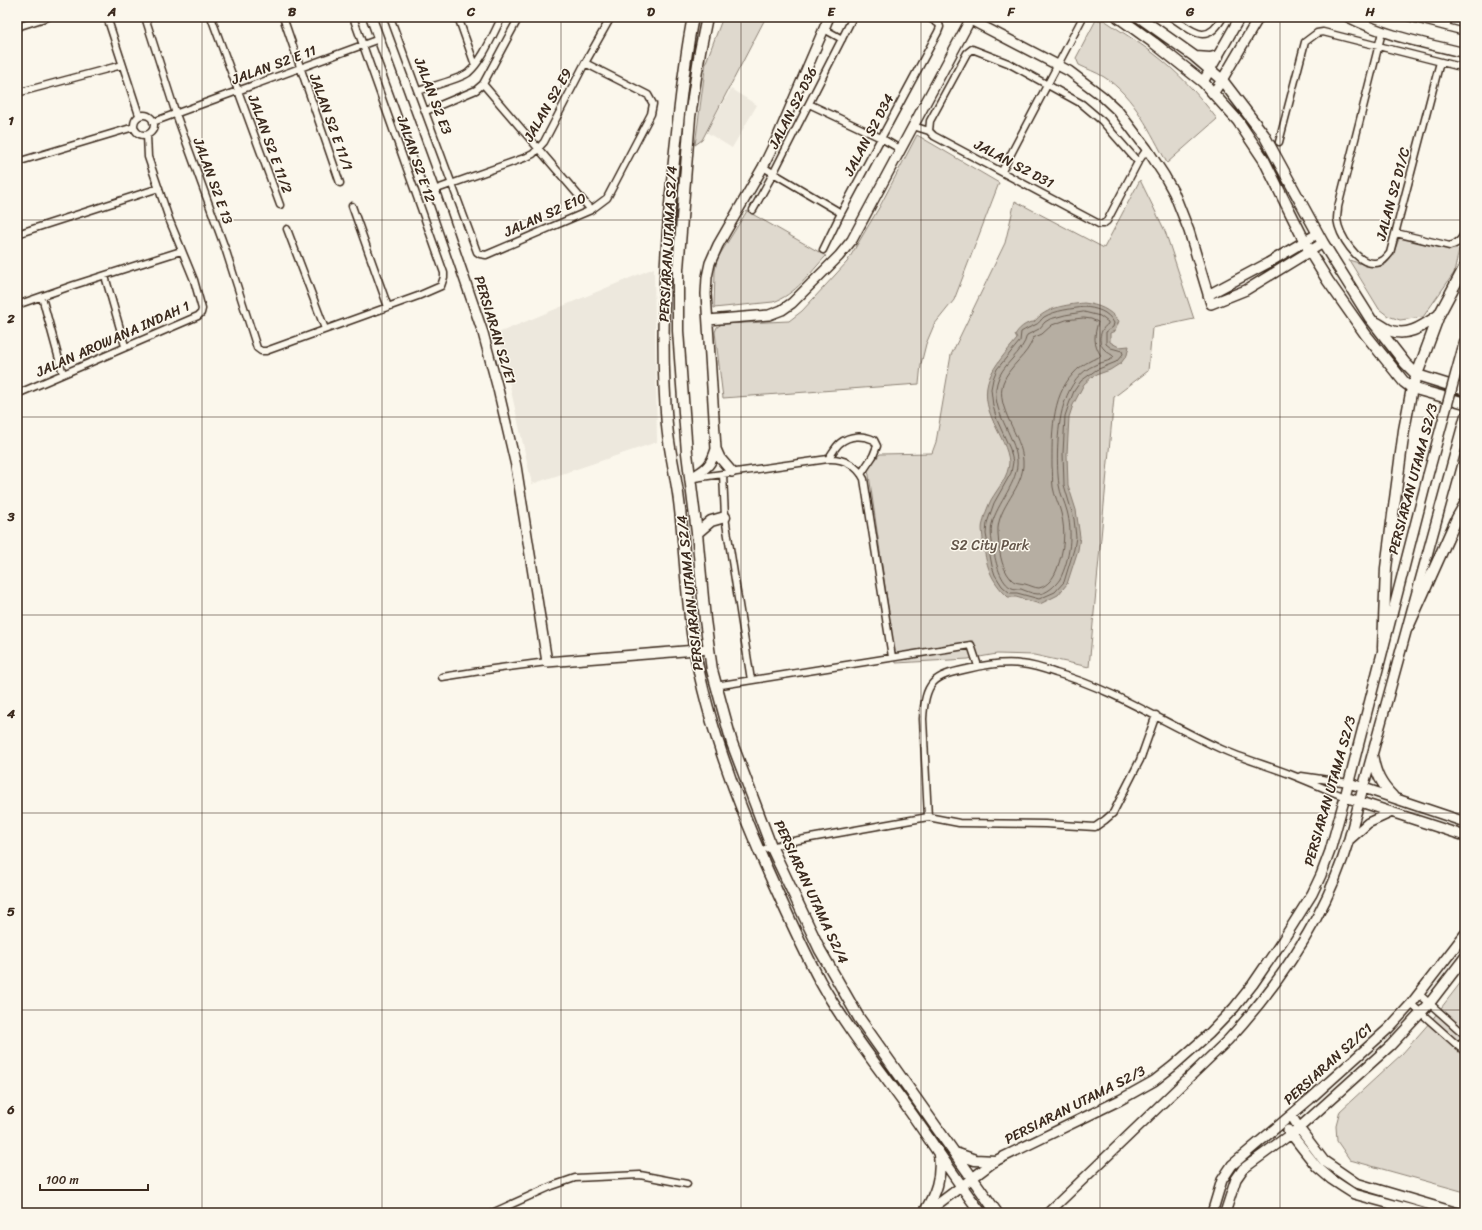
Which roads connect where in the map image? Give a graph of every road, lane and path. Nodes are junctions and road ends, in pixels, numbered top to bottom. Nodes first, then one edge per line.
1 (48, 17) edge
2 (107, 17) edge
3 (145, 17) edge
4 (211, 17) edge
5 (283, 17) edge
6 (353, 17) edge
7 (371, 17) edge
8 (390, 17) edge
9 (458, 17) edge
10 (502, 17) edge
11 (519, 17) edge
12 (611, 17) edge
13 (693, 17) edge
14 (707, 17) edge
15 (829, 17) edge
16 (853, 17) edge
17 (928, 17) edge
18 (1083, 17) edge
19 (1118, 17) edge
20 (1139, 17) edge
21 (1171, 17) edge
22 (1223, 17) edge
23 (1240, 17) edge
24 (1258, 17) edge
25 (1348, 17) edge
26 (1408, 17) edge
27 (1449, 17) edge
28 (40, 18) edge
29 (967, 19) edge
30 (17, 27) edge
31 (1446, 27) junction
32 (824, 29) junction
33 (1382, 32) junction
34 (1465, 32) edge
35 (379, 39) junction
36 (842, 39) junction
37 (362, 46) junction
38 (1379, 46) junction
39 (1465, 53) edge
40 (1194, 56) junction
41 (1218, 56) junction
42 (1440, 62) junction
43 (585, 63) junction
44 (1057, 64) junction
45 (122, 65) junction
46 (475, 65) junction
47 (300, 68) junction
48 (1465, 68) edge
49 (1211, 69) junction
50 (1222, 80) junction
51 (1203, 82) junction
52 (483, 84) junction
53 (1048, 85) junction
54 (238, 91) junction
55 (418, 91) junction
56 (1214, 92) junction
57 (17, 93) edge
58 (809, 104) junction
59 (426, 111) junction
60 (176, 114) junction
61 (139, 115) junction
62 (153, 122) junction
63 (913, 126) junction
64 (134, 127) junction
65 (929, 131) junction
66 (147, 134) junction
67 (881, 138) junction
68 (1279, 142) dead end
69 (539, 148) junction
70 (900, 149) junction
71 (1147, 150) junction
72 (17, 162) edge
73 (1138, 162) junction
74 (763, 167) junction
75 (1002, 172) junction
76 (773, 174) junction
77 (340, 183) dead end
78 (451, 184) junction
79 (159, 188) junction
80 (434, 190) junction
81 (280, 205) dead end
82 (352, 206) dead end
83 (591, 210) junction
84 (753, 210) dead end
85 (841, 213) junction
86 (287, 229) dead end
87 (1465, 229) edge
88 (1396, 233) junction
89 (17, 234) edge
90 (1317, 234) junction
91 (1305, 241) junction
92 (1323, 243) junction
93 (823, 250) dead end
94 (181, 251) junction
95 (1310, 252) junction
96 (1465, 266) edge
97 (105, 276) junction
98 (42, 297) junction
99 (1210, 300) junction
100 (17, 305) edge
101 (388, 307) junction
102 (1439, 315) junction
103 (1370, 318) junction
104 (708, 320) junction
105 (325, 329) junction
106 (1465, 340) edge
107 (125, 346) junction
108 (63, 374) junction
109 (1417, 375) junction
110 (1412, 388) junction
111 (1465, 390) edge
112 (17, 394) edge
113 (1465, 403) edge
114 (1465, 418) edge
115 (716, 449) junction
116 (828, 459) junction
117 (727, 473) junction
118 (861, 474) junction
119 (690, 479) junction
120 (679, 498) junction
121 (1465, 504) edge
122 (725, 517) junction
123 (697, 533) junction
124 (1409, 625) junction
125 (1383, 648) junction
126 (709, 649) junction
127 (695, 650) junction
128 (892, 657) junction
129 (547, 662) junction
130 (978, 666) junction
131 (442, 677) dead end
132 (751, 680) junction
133 (716, 686) junction
134 (1156, 715) junction
135 (732, 743) junction
136 (719, 747) junction
137 (1373, 756) junction
138 (1292, 775) junction
139 (1349, 783) junction
140 (1363, 787) junction
141 (1345, 797) junction
142 (1395, 798) junction
143 (1360, 801) junction
144 (1392, 812) junction
145 (928, 817) junction
146 (1465, 822) edge
147 (1465, 836) edge
148 (1350, 839) junction
149 (771, 846) junction
150 (758, 851) junction
151 (1465, 934) edge
152 (1465, 957) edge
153 (1419, 994) junction
154 (1411, 1004) junction
155 (1429, 1004) junction
156 (1421, 1013) junction
157 (1465, 1034) edge
158 (1465, 1039) edge
159 (1459, 1046) junction
160 (1465, 1052) edge
161 (1291, 1115) junction
162 (1283, 1122) junction
163 (1299, 1128) junction
164 (1290, 1134) junction
165 (939, 1152) junction
166 (955, 1153) junction
167 (995, 1161) junction
168 (972, 1178) junction
169 (687, 1184) dead end
170 (961, 1186) junction
171 (492, 1213) edge
172 (925, 1213) edge
173 (980, 1213) edge
174 (997, 1213) edge
175 (1048, 1213) edge
176 (1212, 1213) edge
177 (1225, 1213) edge
178 (1424, 1213) edge
179 (1458, 1213) edge

1 - 28 street
2 - 45 street
3 - 60 street, JALAN S2 E 13
4 - 54 street, JALAN S2 E 11/2
5 - 47 street, JALAN S2 E 11/1
6 - 37 street, JALAN S2 E 12
7 - 35 main road, PERSIARAN S2/E1
8 - 55 street, JALAN S2 E3
9 - 46 street
10 - 46 street
11 - 52 street
12 - 43 street, JALAN S2 E9
13 - 120 main road, PERSIARAN UTAMA S2/4
14 - 119 main road, PERSIARAN UTAMA S2/4
15 - 32 main road
16 - 36 street, JALAN S2 D36
17 - 67 street, JALAN S2 D34
18 - 44 street
19 - 51 main road
20 - 40 main road
21 - 22 street
23 - 41 main road
24 - 50 main road
25 - 33 main road
26 - 31 street
27 - 31 street
28 - 30 street
29 - 44 main road
29 - 63 main road
31 - 34 street
32 - 36 street
32 - 74 main road
33 - 38 street, JALAN S2 D1/C
33 - 39 main road
35 - 37 street, JALAN S2 E 11
35 - 80 main road, PERSIARAN S2/E1
36 - 58 street, JALAN S2 D36
37 - 47 street, JALAN S2 E 11
37 - 101 street, JALAN S2 E 12
38 - 42 street
38 - 68 street
38 - 88 street, JALAN S2 D1/C
40 - 41 main road
40 - 49 main road
41 - 49 main road
42 - 48 street
42 - 88 street, JALAN S2 D1/C
43 - 69 street, JALAN S2 E9
43 - 83 street, JALAN S2 E10
44 - 53 street
44 - 71 main road
45 - 57 street
45 - 61 street
46 - 55 street
47 - 54 street, JALAN S2 E 11
47 - 77 street, JALAN S2 E 11/1
49 - 50 main road
49 - 51 main road
50 - 56 main road
50 - 90 main road
51 - 56 main road
52 - 59 street
52 - 69 street
53 - 65 street
53 - 73 street
53 - 75 street
54 - 60 street, JALAN S2 E 11
54 - 81 street, JALAN S2 E 11/2
55 - 59 street, JALAN S2 E3
56 - 91 main road
58 - 67 street
58 - 76 street, JALAN S2 D36
59 - 78 street, JALAN S2 E3
60 - 62 street, JALAN S2 E 11
60 - 105 street, JALAN S2 E 13
61 - 62 street
61 - 64 street
62 - 66 street
63 - 65 street, JALAN S2 D31
63 - 70 main road
64 - 66 street
64 - 72 street
65 - 75 street, JALAN S2 D31
66 - 79 street, JALAN AROWANA INDAH 1
67 - 70 street
67 - 85 street, JALAN S2 D34
69 - 78 street, JALAN S2 E9
69 - 83 street
70 - 104 main road
71 - 73 street
71 - 99 main road
73 - 75 street, JALAN S2 D31
74 - 76 street
74 - 104 main road
76 - 84 street, JALAN S2 D36
76 - 85 street
78 - 80 street, JALAN S2 E9
78 - 83 street, JALAN S2 E10
79 - 89 street
79 - 94 street, JALAN AROWANA INDAH 1
80 - 129 main road, PERSIARAN S2/E1
82 - 101 street
85 - 93 street, JALAN S2 D34
86 - 105 street
87 - 88 street
90 - 91 main road
90 - 92 main road
91 - 95 main road
91 - 99 main road
92 - 95 main road
92 - 103 main road
94 - 97 street
94 - 107 street, JALAN AROWANA INDAH 1
95 - 99 main road
95 - 110 main road
96 - 102 main road
97 - 98 street
97 - 107 street
98 - 100 street
98 - 108 street
101 - 105 street
102 - 103 main road
102 - 109 main road
103 - 109 main road
104 - 115 main road
106 - 125 main road, PERSIARAN UTAMA S2/3, bridge
107 - 108 street, JALAN AROWANA INDAH 1
108 - 112 street, JALAN AROWANA INDAH 1
109 - 110 main road
109 - 111 main road
110 - 113 main road
110 - 125 main road
114 - 124 main road
115 - 117 main road
115 - 119 main road
116 - 117 street
116 - 118 street
116 - 118 street
117 - 119 street
117 - 122 street
118 - 128 street
119 - 120 main road
119 - 123 main road, PERSIARAN UTAMA S2/4
120 - 127 main road, PERSIARAN UTAMA S2/4
121 - 124 main road
122 - 123 main road
122 - 132 street
123 - 126 main road, PERSIARAN UTAMA S2/4
124 - 137 main road
125 - 139 main road, PERSIARAN UTAMA S2/3
126 - 127 main road
126 - 133 main road, PERSIARAN UTAMA S2/4
127 - 129 main road
127 - 136 main road, PERSIARAN UTAMA S2/4
128 - 130 street
128 - 132 street
129 - 131 street
130 - 134 street
130 - 145 street
132 - 133 street
133 - 135 main road, PERSIARAN UTAMA S2/4
134 - 138 street
134 - 145 street
135 - 136 main road
135 - 149 main road, PERSIARAN UTAMA S2/4
136 - 150 main road, PERSIARAN UTAMA S2/4
137 - 140 main road
137 - 142 main road
138 - 139 street
138 - 141 street
139 - 140 main road
139 - 141 main road, PERSIARAN UTAMA S2/3
140 - 142 main road
140 - 143 main road
141 - 143 main road
141 - 167 main road, PERSIARAN UTAMA S2/3
142 - 146 main road
143 - 144 main road
143 - 148 main road
144 - 147 main road
144 - 148 main road
145 - 149 street
148 - 175 main road
149 - 150 street
149 - 166 main road, PERSIARAN UTAMA S2/4
150 - 165 main road, PERSIARAN UTAMA S2/4
151 - 153 main road, PERSIARAN S2/C1
152 - 155 main road
153 - 154 main road, PERSIARAN S2/C1
153 - 155 street
154 - 156 street
154 - 161 main road, PERSIARAN S2/C1
155 - 156 main road
155 - 157 street
156 - 159 street
156 - 163 main road
158 - 159 street
159 - 160 street
161 - 162 main road, PERSIARAN S2/C1
161 - 163 main road
162 - 164 main road
162 - 176 main road, PERSIARAN S2/C1
163 - 164 main road
163 - 179 main road
164 - 177 main road
164 - 178 main road
165 - 170 main road, PERSIARAN UTAMA S2/4
165 - 172 main road
166 - 167 main road
166 - 168 main road, PERSIARAN UTAMA S2/4
167 - 168 main road, PERSIARAN UTAMA S2/3
168 - 170 main road, PERSIARAN UTAMA S2/3
168 - 174 main road, PERSIARAN UTAMA S2/4
169 - 171 street
170 - 172 main road, PERSIARAN UTAMA S2/3
170 - 173 main road, PERSIARAN UTAMA S2/4

